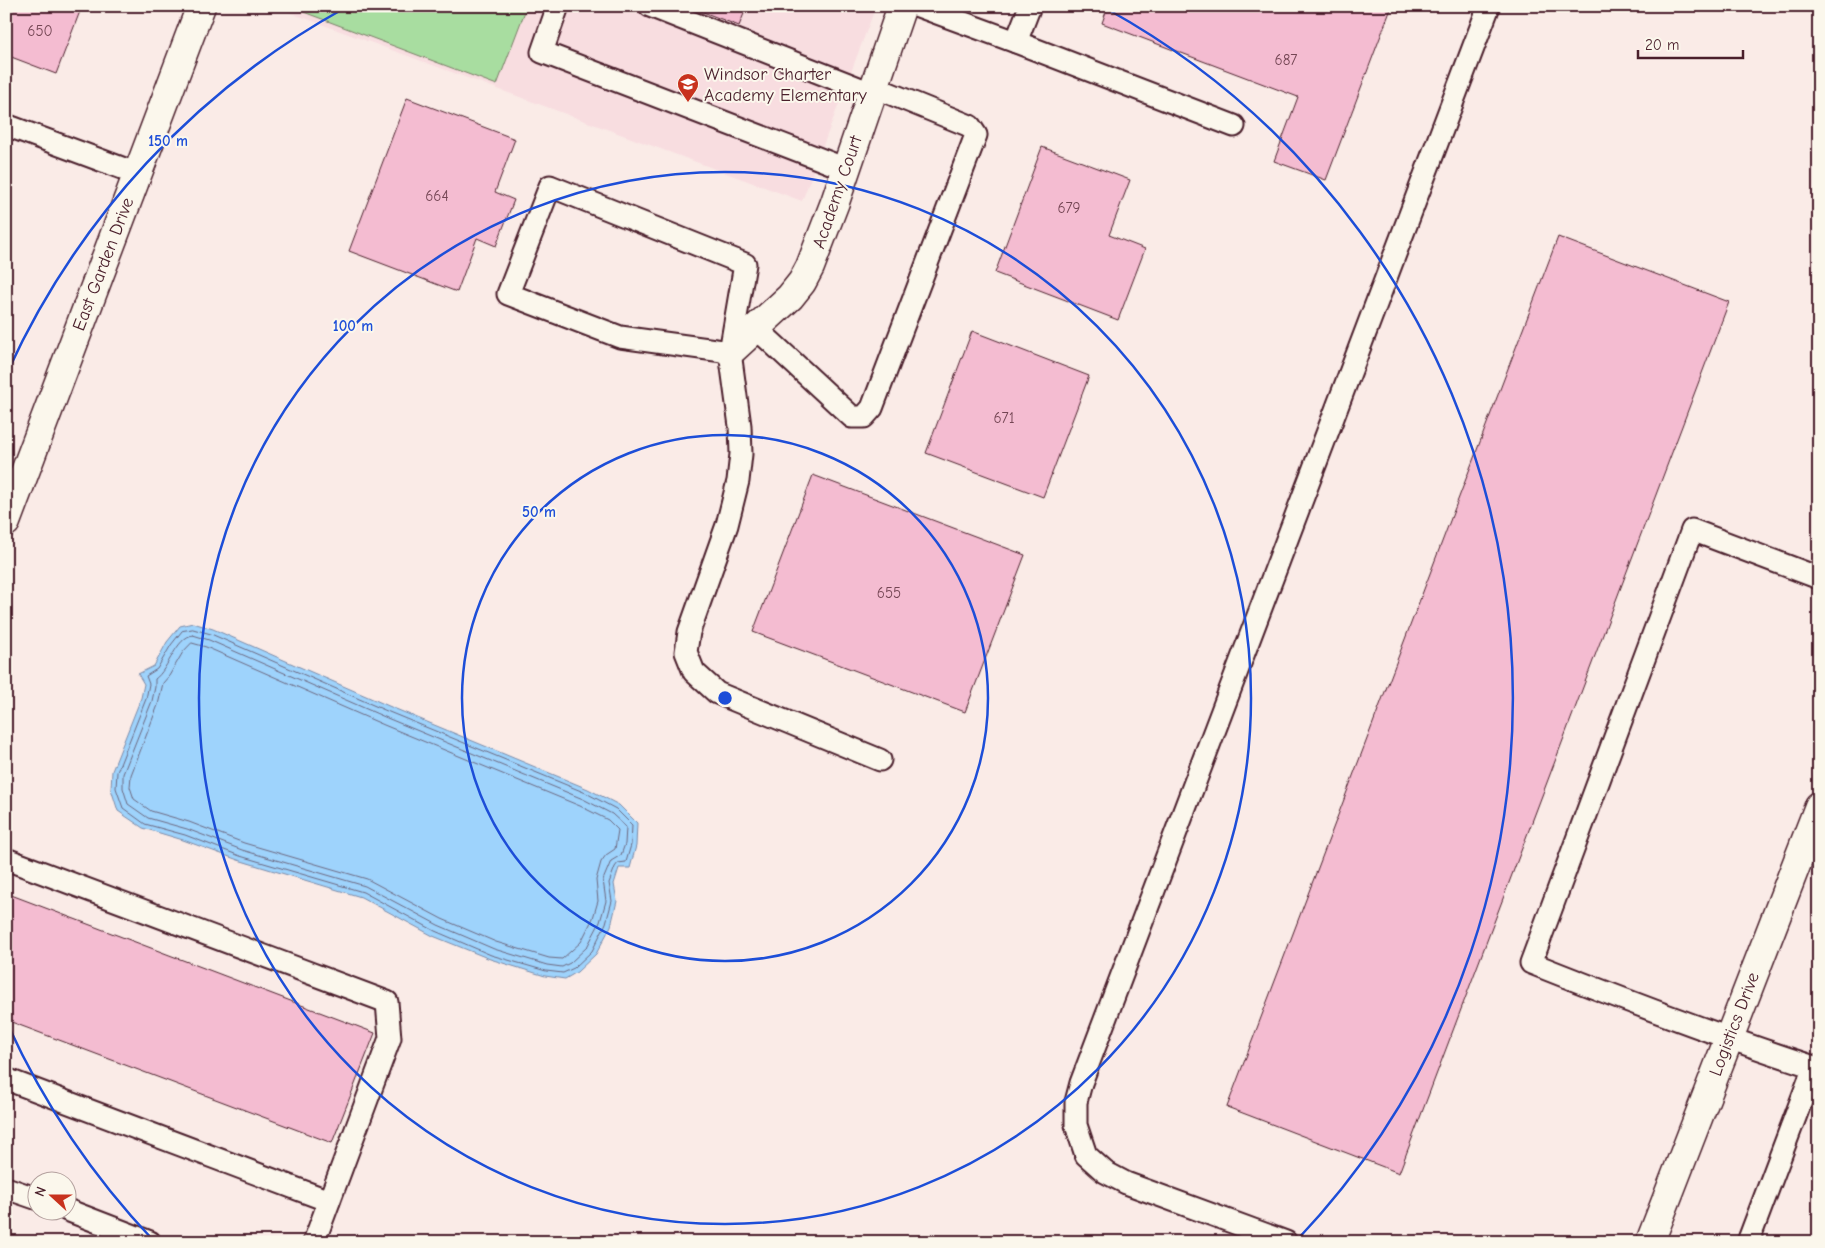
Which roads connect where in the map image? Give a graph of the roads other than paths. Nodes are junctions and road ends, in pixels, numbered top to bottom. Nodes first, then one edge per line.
1 (201, 6) edge
2 (558, 6) edge
3 (650, 6) edge
4 (902, 6) edge
5 (918, 6) edge
6 (1030, 6) edge
7 (1489, 6) edge
8 (1016, 42) junction
9 (872, 90) junction
10 (6, 125) edge
11 (1234, 126) dead end
12 (846, 169) junction
13 (138, 174) junction
14 (756, 328) junction
15 (730, 352) junction
16 (6, 522) edge
17 (1819, 578) edge
18 (880, 760) dead end
19 (1819, 806) edge
20 (6, 859) edge
21 (1728, 1039) junction
22 (1817, 1063) edge
23 (6, 1080) edge
24 (6, 1188) edge
25 (28, 1196) edge
26 (330, 1201) junction
27 (78, 1214) edge
28 (150, 1242) edge
29 (314, 1242) edge
30 (1286, 1242) edge
31 (1650, 1242) edge
32 (1748, 1242) edge

1 - 13 street, East Garden Drive
2 - 12 lane
3 - 9 lane
4 - 9 street, Academy Court
5 - 8 lane
6 - 8 lane
7 - 30 lane
8 - 11 lane
9 - 12 street, Academy Court
9 - 14 lane
10 - 13 lane
12 - 14 street, Academy Court
13 - 16 street, East Garden Drive
14 - 15 street, Academy Court
15 - 15 lane
15 - 18 lane
17 - 21 lane
19 - 21 street, Logistics Drive
20 - 26 lane
21 - 22 lane
21 - 31 street, Logistics Drive
22 - 32 lane
23 - 26 lane
24 - 25 lane
26 - 29 lane
27 - 28 lane

